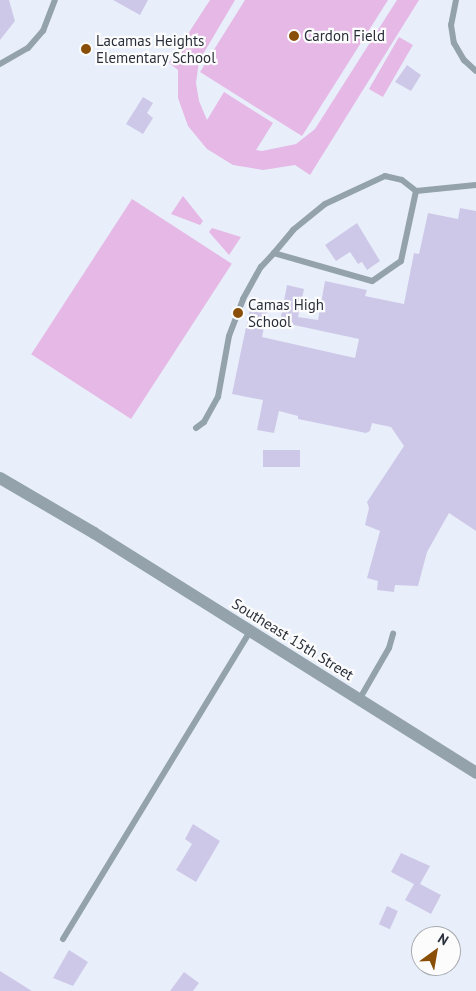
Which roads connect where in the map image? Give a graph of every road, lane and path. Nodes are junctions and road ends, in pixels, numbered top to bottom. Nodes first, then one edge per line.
1 (55, 0) edge
2 (456, 0) edge
3 (0, 64) edge
4 (476, 71) edge
5 (476, 185) edge
6 (416, 191) junction
7 (274, 253) junction
8 (196, 428) dead end
9 (0, 478) edge
10 (250, 631) junction
11 (393, 634) dead end
12 (359, 700) junction
13 (476, 773) edge
14 (63, 939) dead end

1 - 3 lane
2 - 4 lane
5 - 6 lane
6 - 7 lane
6 - 7 lane
7 - 8 lane
9 - 10 street, Southeast 15th Street
10 - 12 street, Southeast 15th Street
10 - 14 lane
11 - 12 lane
12 - 13 street, Southeast 15th Street

